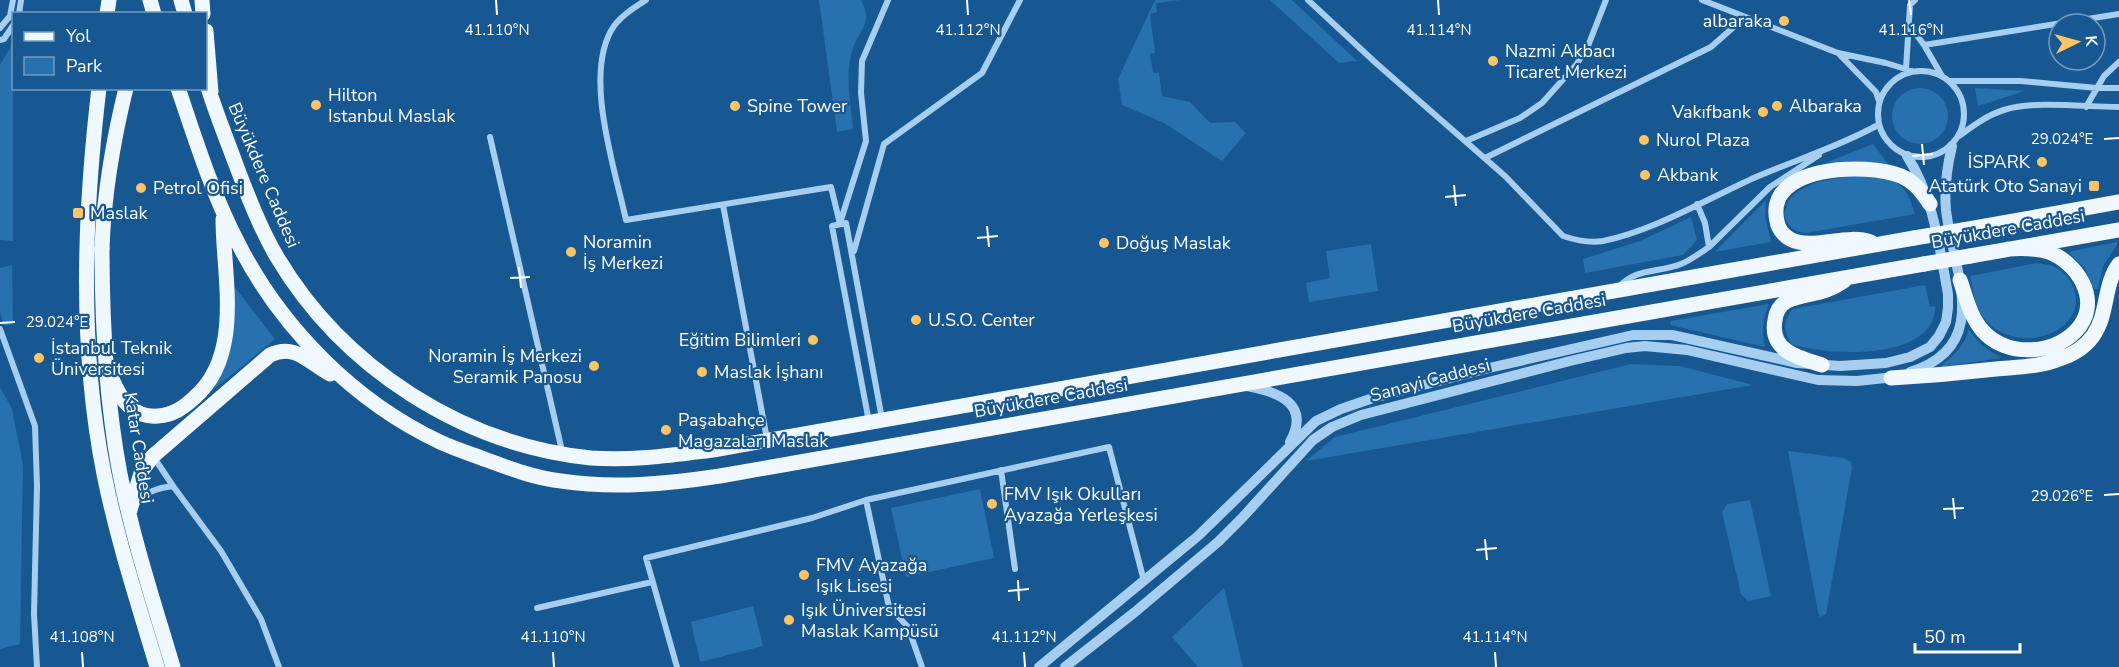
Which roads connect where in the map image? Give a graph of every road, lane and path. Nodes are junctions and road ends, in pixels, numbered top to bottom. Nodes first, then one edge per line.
1 (14, 0) edge
2 (646, 0) edge
3 (1020, 0) edge
4 (1308, 0) edge
5 (1606, 0) edge
6 (1702, 0) edge
7 (1903, 0) edge
8 (1916, 0) edge
9 (886, 1) edge
10 (1910, 5) junction
11 (2119, 14) edge
12 (1745, 17) junction
13 (1910, 25) junction
14 (12, 27) edge
15 (0, 28) edge
16 (0, 40) edge
17 (207, 44) edge
18 (1924, 45) junction
19 (1838, 53) junction
20 (2119, 62) edge
21 (1909, 70) junction
22 (1942, 76) junction
23 (1949, 81) junction
24 (207, 84) edge
25 (2097, 88) junction
26 (2119, 88) edge
27 (99, 90) edge
28 (126, 90) edge
29 (179, 90) edge
30 (211, 98) junction
31 (1879, 102) junction
32 (2086, 107) junction
33 (2119, 107) edge
34 (1878, 125) junction
35 (1959, 136) junction
36 (490, 137) dead end
37 (1467, 141) junction
38 (1952, 146) junction
39 (1830, 149) junction
40 (1907, 156) junction
41 (1485, 158) junction
42 (2119, 202) edge
43 (1697, 204) junction
44 (1930, 204) junction
45 (723, 205) junction
46 (223, 213) junction
47 (840, 224) junction
48 (2119, 230) edge
49 (1879, 244) junction
50 (1709, 247) junction
51 (2008, 249) junction
52 (853, 253) junction
53 (2119, 264) edge
54 (1852, 276) junction
55 (1960, 279) junction
56 (1616, 291) junction
57 (0, 329) edge
58 (1822, 365) junction
59 (107, 367) junction
60 (344, 378) junction
61 (1891, 378) junction
62 (1241, 384) junction
63 (876, 421) junction
64 (767, 440) junction
65 (1287, 449) junction
66 (563, 454) junction
67 (153, 456) junction
68 (1001, 470) junction
69 (173, 486) junction
70 (866, 500) junction
71 (129, 513) junction
72 (1015, 569) dead end
73 (1144, 581) junction
74 (652, 582) junction
75 (537, 608) dead end
76 (37, 667) edge
77 (157, 667) edge
78 (173, 667) edge
79 (279, 667) edge
80 (677, 667) edge
81 (922, 667) edge
82 (1039, 667) edge
83 (1065, 667) edge

1 - 15 street
2 - 45 street
3 - 52 street
4 - 37 street
5 - 37 street
6 - 12 street
7 - 10 street
8 - 10 street
9 - 47 street
10 - 13 street
11 - 18 street
12 - 19 street
12 - 41 street
13 - 18 street
13 - 21 street
14 - 16 street
17 - 30 main road
18 - 22 street
19 - 21 street
19 - 31 street
20 - 25 street
21 - 22 street
21 - 31 street
22 - 23 street
23 - 25 street
23 - 35 street
24 - 30 main road, Büyükdere Caddesi
25 - 26 street
25 - 32 street
27 - 77 main road, Katar Caddesi
28 - 59 main road, Katar Caddesi, bridge
29 - 46 main road, Büyükdere Caddesi
30 - 66 main road, Büyükdere Caddesi
31 - 34 street
32 - 33 street
32 - 35 street
34 - 39 street
34 - 40 street
35 - 38 street
36 - 66 street
37 - 41 street
38 - 40 street
38 - 55 street, Sanayi Caddesi
39 - 43 street
39 - 50 street
40 - 44 street, Sanayi Caddesi
41 - 43 street
42 - 49 main road, Büyükdere Caddesi, bridge
43 - 50 street
44 - 49 main road
44 - 58 street, Sanayi Caddesi
45 - 47 street
45 - 64 street
46 - 59 main road
46 - 60 main road, Büyükdere Caddesi
47 - 52 street
47 - 63 street
48 - 51 main road, Büyükdere Caddesi
49 - 56 main road, Büyükdere Caddesi
50 - 56 street
51 - 54 main road, Büyükdere Caddesi, bridge
51 - 55 main road
52 - 63 street
53 - 61 main road
54 - 58 main road
54 - 62 main road, Büyükdere Caddesi
55 - 61 street, Sanayi Caddesi
56 - 63 main road, Büyükdere Caddesi
57 - 76 street
58 - 65 street, Sanayi Caddesi
59 - 71 main road, Katar Caddesi
60 - 62 main road, Büyükdere Caddesi
60 - 67 main road
61 - 83 street, Sanayi Caddesi
62 - 65 street
63 - 64 main road, Büyükdere Caddesi
64 - 66 main road, Büyükdere Caddesi
65 - 73 street, Sanayi Caddesi
67 - 69 street
67 - 71 main road
68 - 70 street
68 - 72 street
68 - 73 street
69 - 71 street
69 - 79 street
70 - 74 street
70 - 81 street
71 - 78 main road, Katar Caddesi
73 - 82 street, Sanayi Caddesi
74 - 75 street
74 - 80 street

